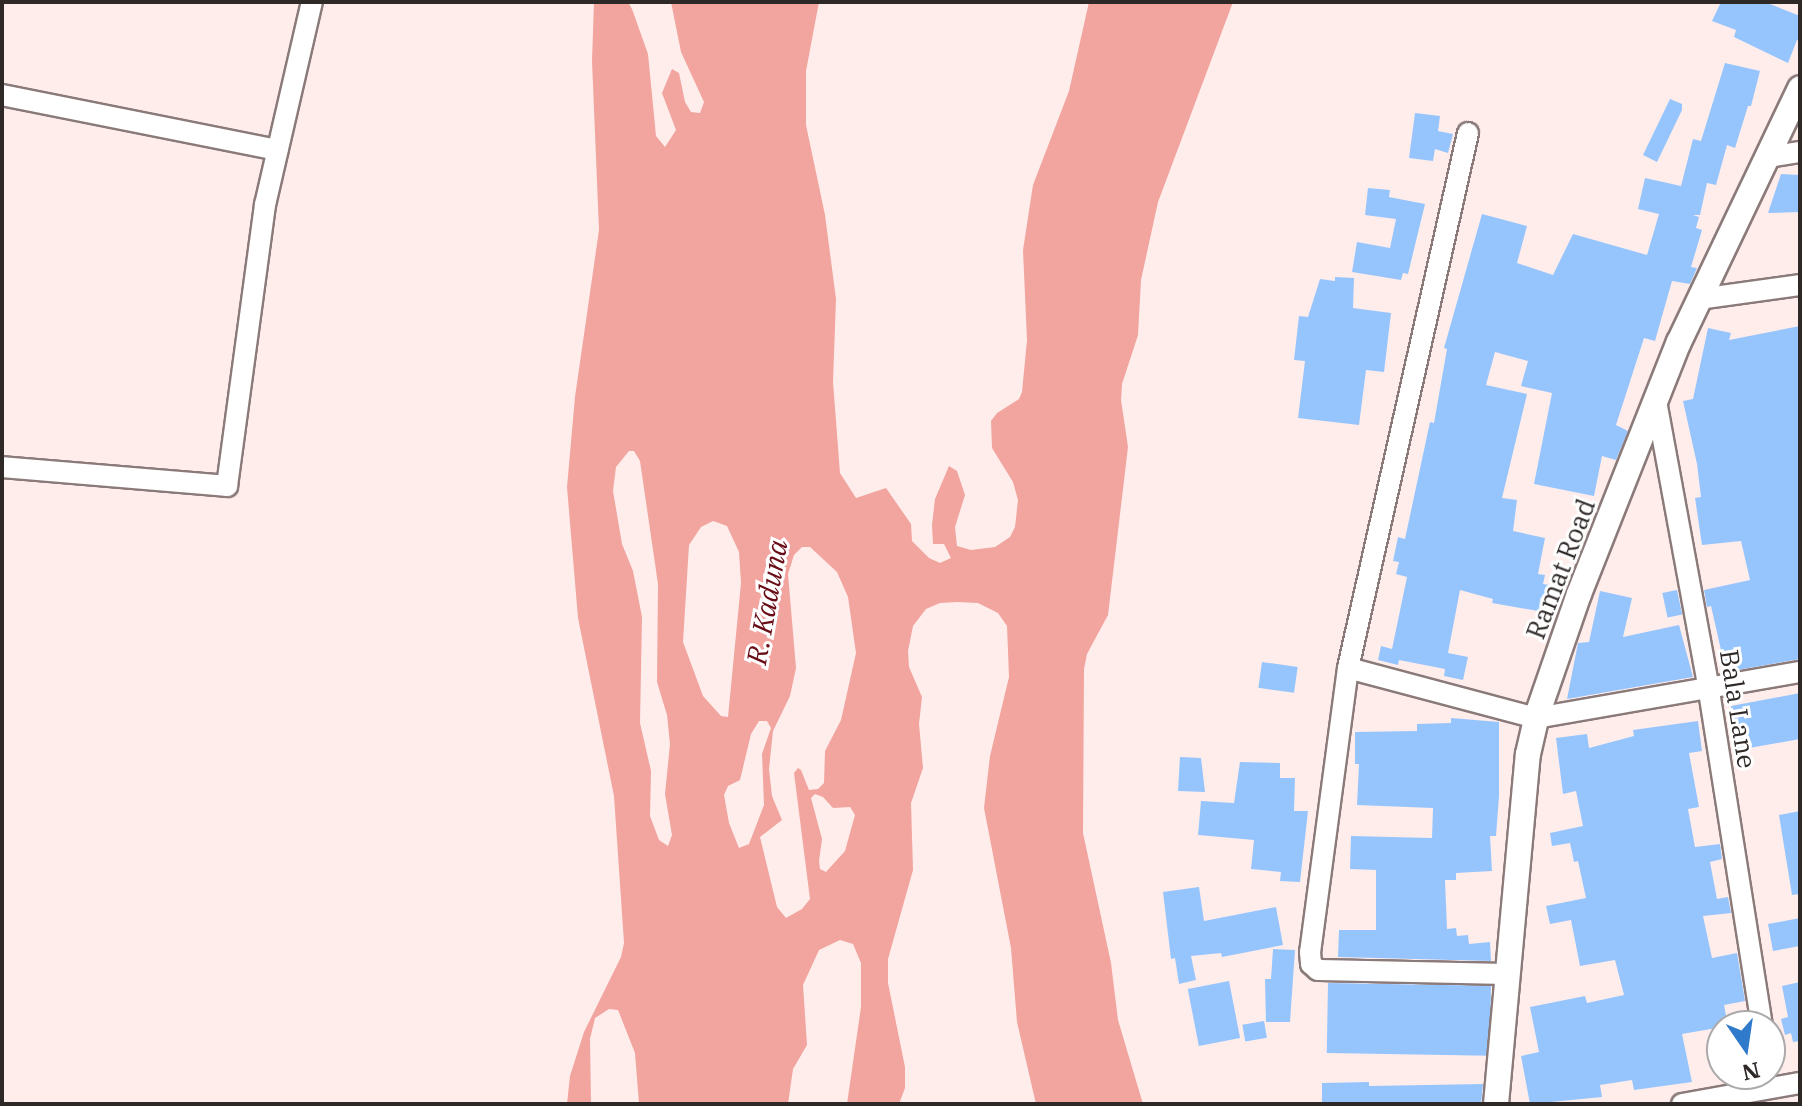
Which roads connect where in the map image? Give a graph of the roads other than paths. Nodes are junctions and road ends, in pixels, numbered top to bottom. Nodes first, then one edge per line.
1 (312, 2) edge
2 (1800, 88) edge
3 (2, 95) edge
4 (1468, 133) dead end
5 (278, 150) junction
6 (1800, 152) edge
7 (1768, 157) junction
8 (1800, 285) edge
9 (1699, 299) junction
10 (1656, 401) junction
11 (2, 467) edge
12 (1348, 668) junction
13 (1800, 672) edge
14 (1708, 685) junction
15 (1536, 718) junction
16 (1508, 974) junction
17 (1759, 1010) edge
18 (1766, 1090) edge
19 (1496, 1104) edge
20 (1682, 1104) edge

1 - 5 street
2 - 7 street, Ramat Road
3 - 5 street
4 - 12 street
5 - 11 street
6 - 7 street
7 - 9 street, Ramat Road
8 - 9 street
9 - 10 street, Ramat Road
10 - 14 street, Bala Lane
10 - 15 street, Ramat Road
12 - 15 street
12 - 16 street
13 - 14 street
14 - 15 street
14 - 17 street, Bala Lane
15 - 16 street, Ramat Road
16 - 19 street, Ramat Road
18 - 20 street

